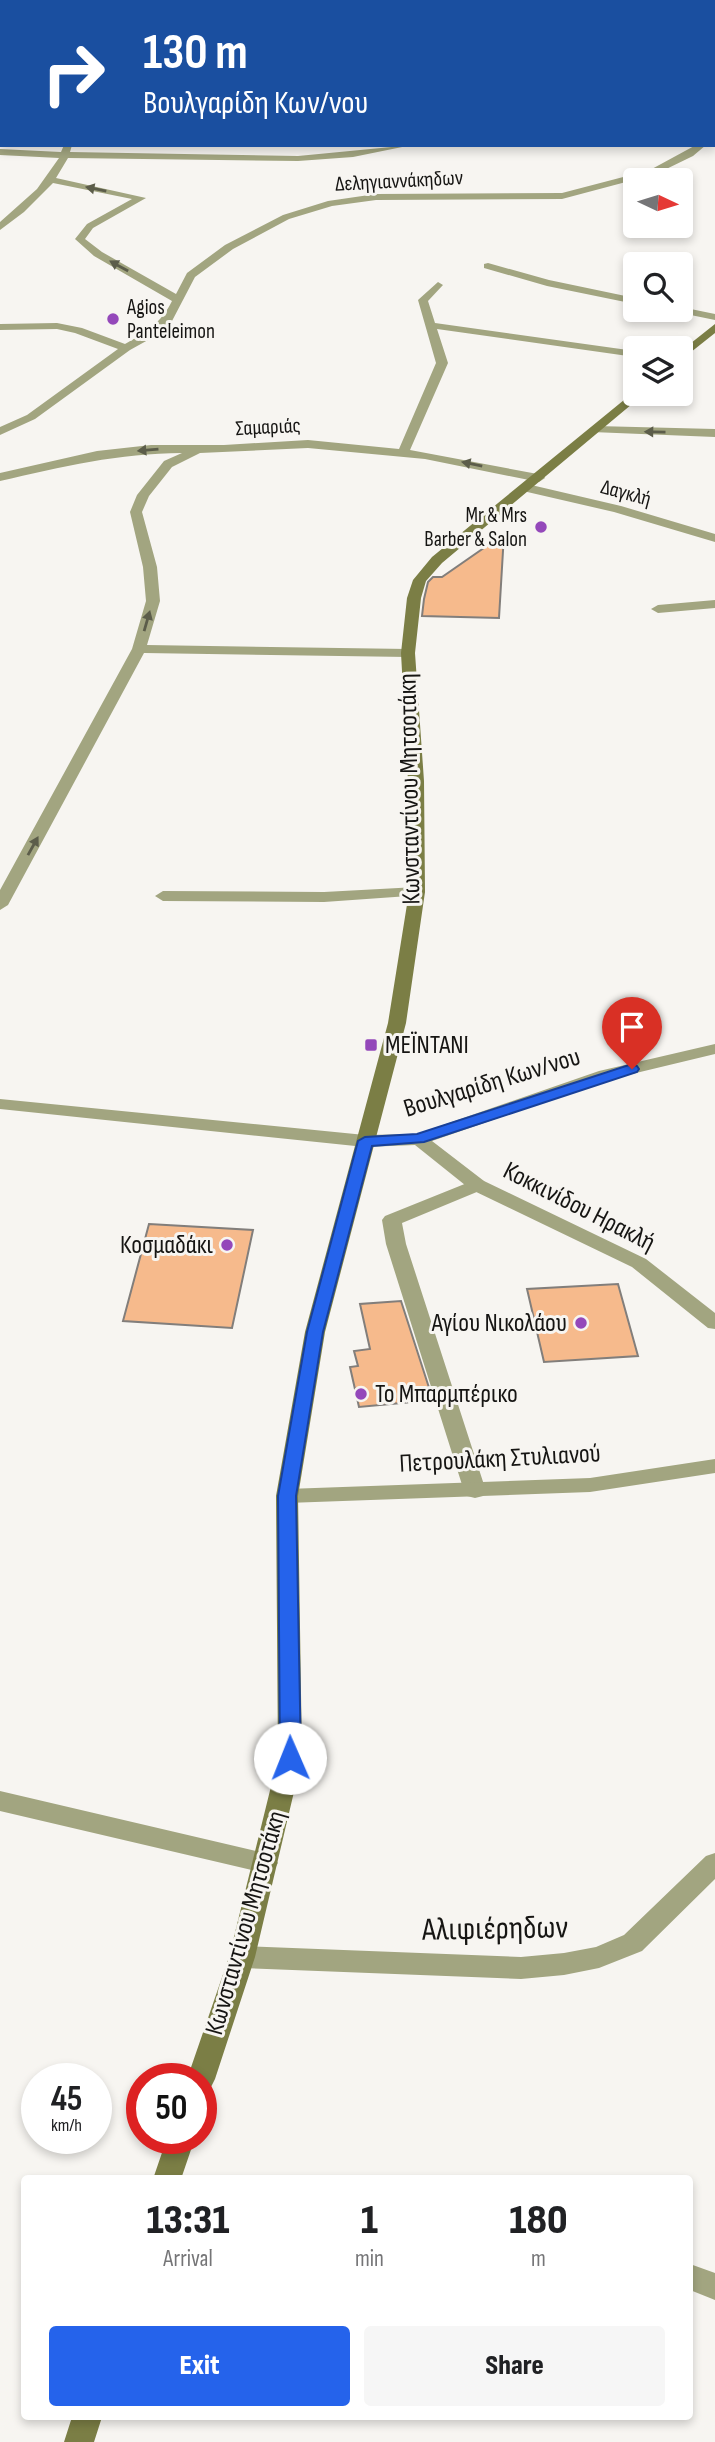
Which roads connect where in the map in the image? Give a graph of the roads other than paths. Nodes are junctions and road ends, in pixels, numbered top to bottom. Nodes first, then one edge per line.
1 (67, 147) edge
2 (307, 147) edge
3 (399, 147) edge
4 (699, 147) edge
5 (0, 152) edge
6 (65, 156) junction
7 (303, 159) junction
8 (51, 180) junction
9 (0, 227) edge
10 (488, 266) dead end
11 (438, 285) dead end
12 (623, 299) edge
13 (178, 300) junction
14 (693, 313) edge
15 (715, 317) edge
16 (430, 325) junction
17 (0, 327) edge
18 (715, 327) edge
19 (693, 346) edge
20 (126, 348) junction
21 (623, 353) edge
22 (624, 406) edge
23 (596, 430) junction
24 (0, 431) edge
25 (715, 433) edge
26 (200, 449) junction
27 (403, 452) junction
28 (0, 477) edge
29 (533, 483) junction
30 (715, 538) edge
31 (715, 604) edge
32 (658, 610) dead end
33 (139, 649) junction
34 (408, 653) junction
35 (417, 892) junction
36 (163, 897) dead end
37 (0, 905) edge
38 (715, 1049) edge
39 (0, 1104) edge
40 (419, 1139) junction
41 (365, 1141) junction
42 (477, 1185) junction
43 (715, 1323) edge
44 (715, 1466) edge
45 (475, 1491) junction
46 (287, 1496) junction
47 (0, 1801) edge
48 (265, 1863) junction
49 (715, 1863) edge
50 (242, 1957) junction
51 (206, 2063) edge
52 (176, 2154) edge
53 (168, 2175) edge
54 (693, 2278) edge
55 (715, 2287) edge
56 (86, 2420) edge
57 (79, 2442) edge

1 - 6 street
2 - 7 street
3 - 7 street
4 - 13 street, Δεληγιαννάκηδων
5 - 6 street
6 - 7 street
6 - 8 street
8 - 9 street
13 -> 8 street
10 - 12 street
11 - 16 street
13 - 20 street, Δεληγιαννάκηδων
14 - 15 street
16 - 21 street
16 - 27 street
17 - 20 street
18 - 19 main road
20 - 24 street, Δεληγιαννάκηδων
22 - 23 main road, Κωνσταντίνου Μητσοτάκη
25 -> 23 street
23 - 29 main road, Κωνσταντίνου Μητσοτάκη
26 - 27 street, Σαμαριάς
26 -> 28 street, Σαμαριάς
33 -> 26 street
29 -> 27 street, Σαμαριάς
29 - 30 street, Δαγκλή
29 - 34 main road, Κωνσταντίνου Μητσοτάκη
31 - 32 street
33 - 34 street
37 -> 33 street
34 - 35 main road, Κωνσταντίνου Μητσοτάκη
35 - 36 street
35 - 41 main road, Κωνσταντίνου Μητσοτάκη
38 - 40 street, Βουλγαρίδη Κων/νου
39 - 41 street, Βουλγαρίδη Κων/νου
40 - 41 street, Βουλγαρίδη Κων/νου
40 - 42 street, Κοκκινίδου Ηρακλή
41 - 46 main road, Κωνσταντίνου Μητσοτάκη
42 - 43 street, Κοκκινίδου Ηρακλή
42 - 45 street
44 - 45 street, Πετρουλάκη Στυλιανού
45 - 46 street, Πετρουλάκη Στυλιανού
46 - 48 main road, Κωνσταντίνου Μητσοτάκη
47 - 48 street
48 - 50 main road, Κωνσταντίνου Μητσοτάκη
49 - 50 street, Αλιφιέρηδων
50 - 51 main road, Κωνσταντίνου Μητσοτάκη
52 - 53 main road
54 - 55 street
56 - 57 main road

